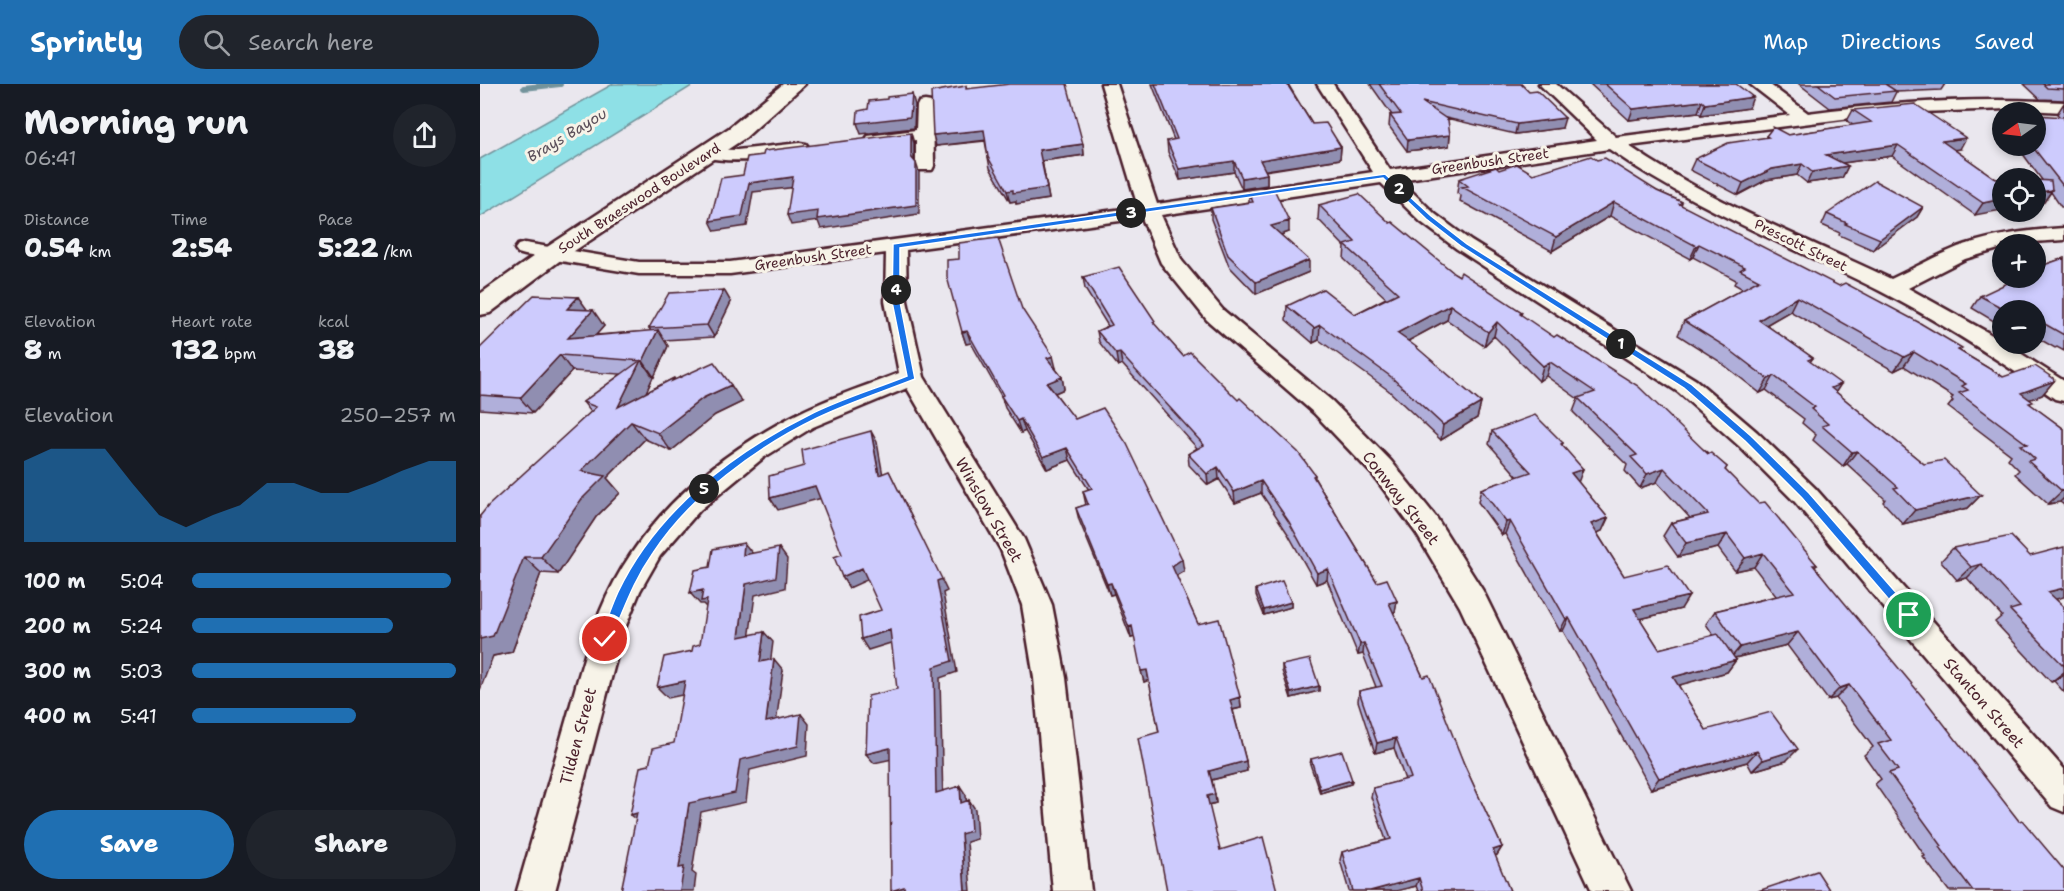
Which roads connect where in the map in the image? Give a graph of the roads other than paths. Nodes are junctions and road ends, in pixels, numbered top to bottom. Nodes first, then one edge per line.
1 (769, 84) edge
2 (795, 84) edge
3 (1109, 84) edge
4 (1325, 84) edge
5 (1547, 84) edge
6 (1758, 84) edge
7 (1992, 91) dead end
8 (2006, 102) edge
9 (1992, 105) edge
10 (925, 106) dead end
11 (2046, 106) edge
12 (2064, 107) edge
13 (1804, 118) junction
14 (925, 134) junction
15 (854, 142) edge
16 (1612, 143) junction
17 (819, 146) edge
18 (709, 153) junction
19 (925, 166) dead end
20 (1385, 176) junction
21 (1149, 211) junction
22 (2064, 234) edge
23 (896, 246) junction
24 (525, 249) junction
25 (553, 254) junction
26 (480, 281) edge
27 (1890, 288) junction
28 (480, 308) edge
29 (912, 377) junction
30 (2064, 393) edge
31 (2064, 795) edge
32 (536, 891) edge
33 (1072, 891) edge
34 (1612, 891) edge

1 - 24 main road, South Braeswood Boulevard
2 - 18 main road, South Braeswood Boulevard
3 - 21 street, Conway Street
4 - 20 street, Stanton Street
5 - 16 street, Prescott Street
6 - 13 street
7 - 8 street
9 - 13 street, Greenbush Street
10 - 14 street
11 - 12 street, Greenbush Street
13 - 16 street, Greenbush Street
14 - 15 street
14 - 19 street
16 - 20 street, Greenbush Street
16 - 27 street, Prescott Street
17 - 18 street
18 - 25 main road, South Braeswood Boulevard
20 - 21 street, Greenbush Street
20 - 31 street, Stanton Street
21 - 23 street, Greenbush Street
21 - 34 street, Conway Street
22 - 27 street
23 - 25 street, Greenbush Street
23 - 29 street, Winslow Street
24 - 25 street, Greenbush Street
24 - 26 main road, South Braeswood Boulevard
25 - 28 main road, South Braeswood Boulevard
27 - 30 street, Prescott Street
29 - 32 street, Tilden Street
29 - 33 street, Winslow Street

